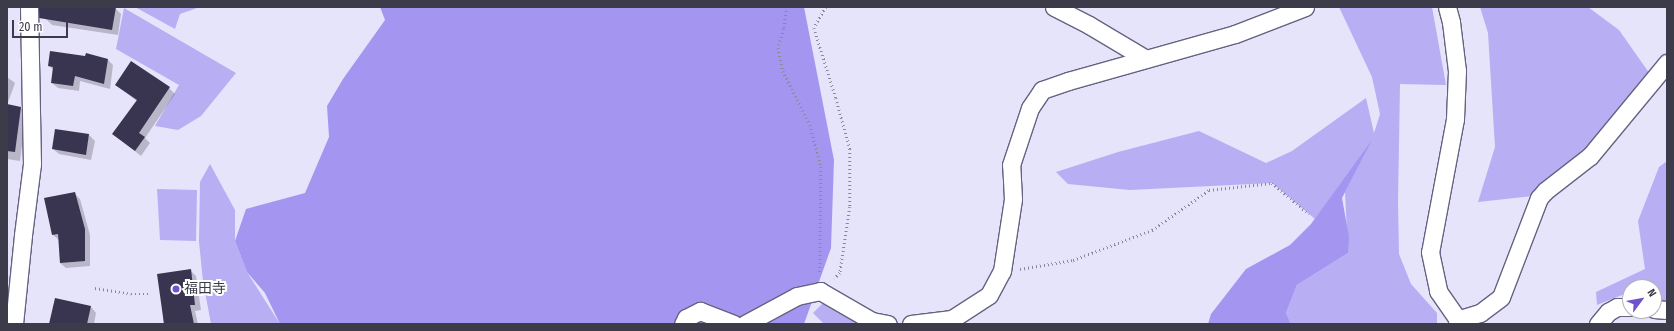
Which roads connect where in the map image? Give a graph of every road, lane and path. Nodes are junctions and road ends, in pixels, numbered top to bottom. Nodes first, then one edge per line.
1 (29, 7) edge
2 (787, 7) edge
3 (826, 7) edge
4 (1054, 7) edge
5 (1305, 7) edge
6 (1447, 7) edge
7 (1283, 11) edge
8 (1146, 59) junction
9 (1667, 63) edge
10 (1309, 214) dead end
11 (1002, 272) junction
12 (12, 283) edge
13 (95, 288) dead end
14 (820, 291) junction
15 (151, 294) dead end
16 (1622, 307) edge
17 (1459, 322) edge
18 (14, 324) edge
19 (683, 324) edge
20 (734, 324) edge
21 (745, 324) edge
22 (888, 324) edge
23 (911, 324) edge
24 (1598, 324) edge

1 - 12 street
2 - 14 path
3 - 14 path
4 - 8 street
5 - 7 street
6 - 17 street
7 - 8 street
8 - 11 street
9 - 17 street
10 - 11 path
11 - 23 street
12 - 18 street
13 - 15 path
14 - 21 street
14 - 22 street
16 - 24 street
19 - 20 street

